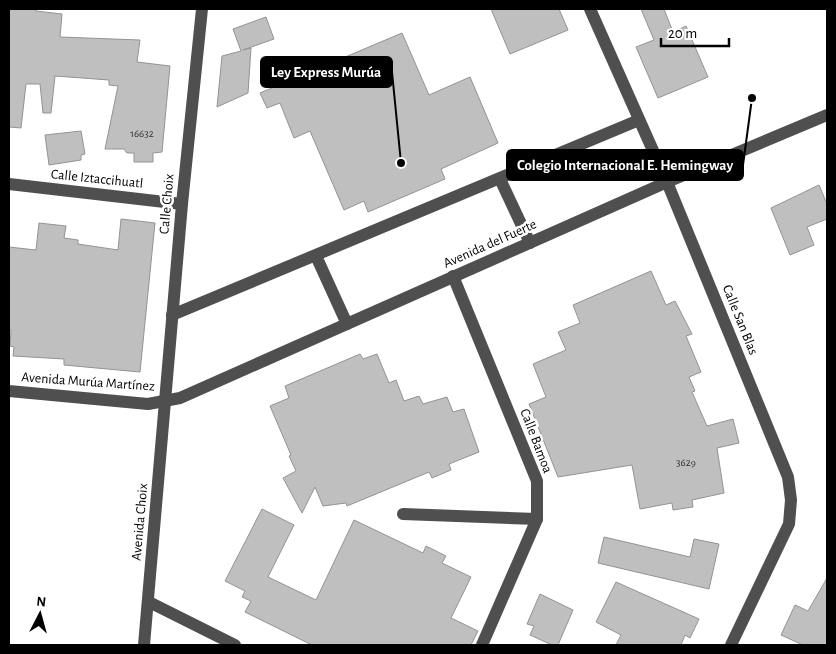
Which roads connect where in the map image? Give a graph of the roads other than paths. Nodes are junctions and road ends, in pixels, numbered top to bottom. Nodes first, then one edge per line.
1 (202, 9) edge
2 (590, 9) edge
3 (827, 115) edge
4 (639, 120) junction
5 (500, 179) junction
6 (667, 182) junction
7 (9, 184) edge
8 (182, 204) junction
9 (530, 243) junction
10 (316, 256) junction
11 (454, 276) junction
12 (172, 315) junction
13 (347, 324) junction
14 (9, 391) edge
15 (165, 402) junction
16 (404, 514) dead end
17 (537, 518) junction
18 (149, 602) junction
19 (144, 645) edge
20 (236, 645) edge
21 (482, 645) edge
22 (731, 645) edge

1 - 8 street, Calle Choix
2 - 4 street, Calle San Blas
3 - 6 street, Avenida del Fuerte
4 - 5 street
4 - 6 street, Calle San Blas
5 - 9 street
5 - 10 street
6 - 9 street, Avenida del Fuerte
6 - 22 street, Calle San Blas
7 - 8 street, Calle Iztaccihuatl
8 - 12 street, Calle Choix
9 - 11 street, Avenida del Fuerte
10 - 12 street
10 - 13 street
11 - 13 street, Avenida del Fuerte
11 - 17 street, Calle Bamoa
12 - 15 street, Calle Choix
13 - 15 street, Avenida del Fuerte
14 - 15 street, Avenida Murúa Martínez
15 - 18 street, Avenida Choix
16 - 17 street
17 - 21 street, Calle Bamoa
18 - 19 street, Avenida Choix
18 - 20 street

